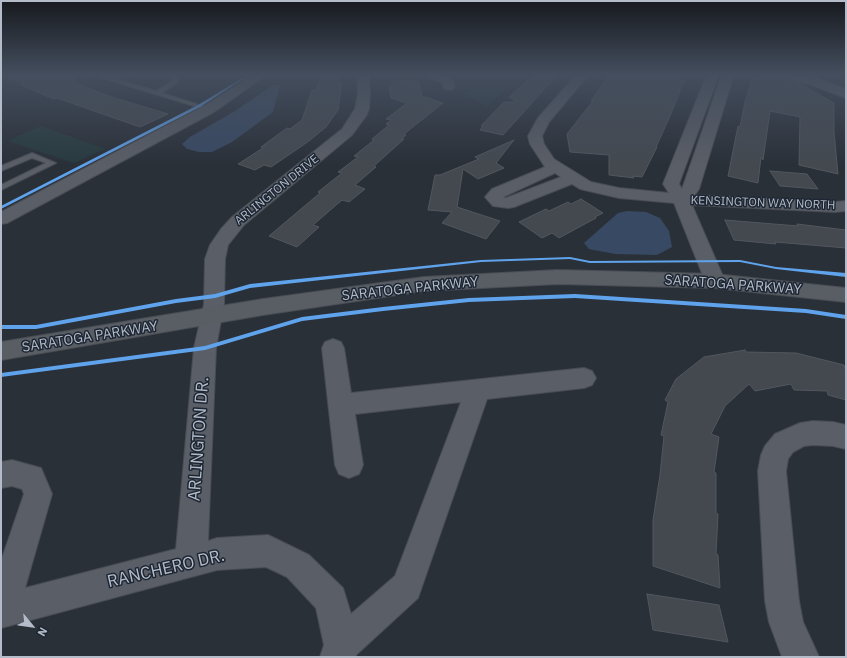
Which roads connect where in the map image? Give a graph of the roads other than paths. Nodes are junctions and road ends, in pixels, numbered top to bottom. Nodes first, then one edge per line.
1 (195, 105) edge
2 (216, 105) edge
3 (363, 105) edge
4 (557, 105) edge
5 (701, 105) edge
6 (718, 105) edge
7 (209, 109) junction
8 (555, 168) junction
9 (1, 169) edge
10 (573, 178) junction
11 (1, 188) edge
12 (681, 199) junction
13 (846, 206) edge
14 (1, 219) edge
15 (715, 281) junction
16 (846, 295) edge
17 (211, 317) junction
18 (333, 348) dead end
19 (1, 351) edge
20 (584, 378) dead end
21 (478, 390) junction
22 (342, 405) junction
23 (846, 437) edge
24 (349, 465) dead end
25 (1, 475) edge
26 (191, 561) junction
27 (1, 611) edge
28 (340, 651) edge
29 (801, 657) edge

1 - 7 lane
2 - 7 street
3 - 17 street, ARLINGTON DRIVE
4 - 8 street, KENSINGTON WAY NORTH
5 - 12 street
6 - 12 street
7 - 14 street
8 - 10 street, KENSINGTON WAY NORTH
8 - 10 street
9 - 11 lane
10 - 12 street, KENSINGTON WAY NORTH
12 - 13 street, KENSINGTON WAY NORTH
12 - 15 street
15 - 16 street, SARATOGA PARKWAY
15 - 17 street, SARATOGA PARKWAY
17 - 19 street, SARATOGA PARKWAY
17 - 26 street, ARLINGTON DR.
18 - 22 street
20 - 21 street
21 - 22 street
21 - 28 street
22 - 24 street
23 - 29 street
25 - 27 street
26 - 27 street, RANCHERO DR.
26 - 28 street, RANCHERO DR.

